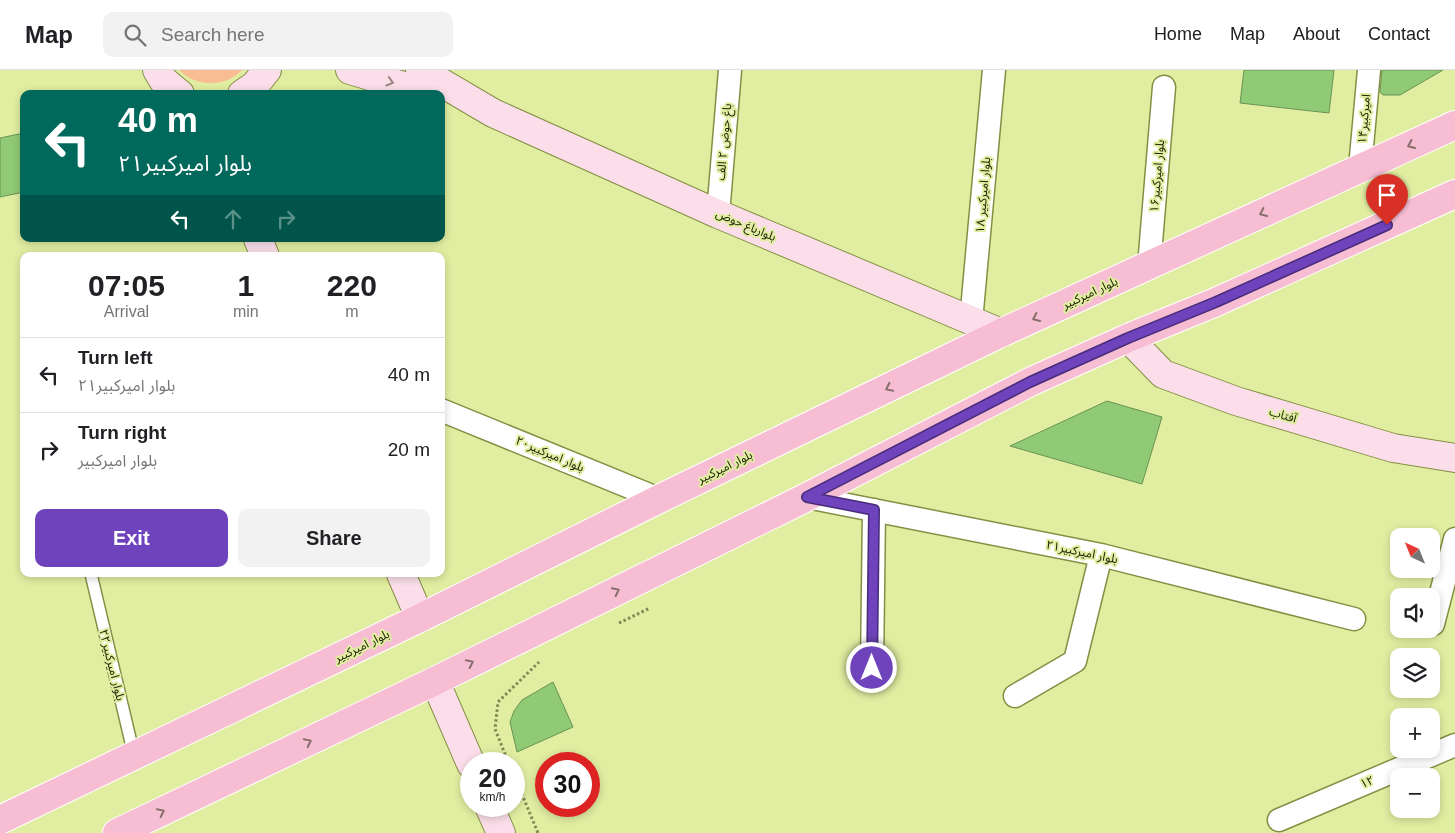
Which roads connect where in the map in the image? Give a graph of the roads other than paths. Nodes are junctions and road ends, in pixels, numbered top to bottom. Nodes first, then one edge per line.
1 (157, 70) edge
2 (267, 70) edge
3 (350, 70) edge
4 (420, 70) edge
5 (730, 70) edge
6 (994, 70) edge
7 (1369, 70) edge
8 (1164, 87) dead end
9 (175, 90) edge
10 (248, 90) edge
11 (417, 90) edge
12 (445, 98) edge
13 (493, 113) junction
14 (1455, 125) edge
15 (1360, 168) junction
16 (1455, 194) edge
17 (718, 214) junction
18 (1149, 266) junction
19 (971, 321) junction
20 (1001, 333) junction
21 (1128, 338) junction
22 (445, 412) edge
23 (1455, 458) edge
24 (807, 497) junction
25 (658, 499) junction
26 (874, 510) junction
27 (1455, 540) edge
28 (1101, 555) junction
29 (92, 577) edge
30 (402, 577) edge
31 (1440, 597) edge
32 (420, 618) junction
33 (1354, 619) dead end
34 (872, 668) dead end
35 (435, 681) junction
36 (1015, 696) dead end
37 (1455, 745) edge
38 (466, 752) edge
39 (134, 756) junction
40 (494, 817) edge
41 (0, 820) edge
42 (1279, 820) dead end
43 (118, 833) edge
44 (501, 833) edge

1 - 9 main road
2 - 10 main road
3 -> 11 main road
4 - 13 main road, بلوارباغ حوض
5 - 17 street, باغ حوض ۲ الف
6 - 19 street, ۱۸ بلوار امیرکبیر
7 - 15 street, امیرکبیر۱۴
8 - 18 street, بلوار امیرکبیر۱۶
12 - 13 main road, بلوارباغ حوض
13 - 17 main road, بلوارباغ حوض
14 -> 15 main road, بلوار امیرکبیر
15 -> 18 main road, بلوار امیرکبیر
16 - 21 main road
17 - 19 main road, بلوارباغ حوض
18 -> 20 main road, بلوار امیرکبیر
19 - 20 main road, بلوارباغ حوض
20 -> 25 main road, بلوار امیرکبیر
21 - 23 main road, آفتاب
21 - 24 main road
22 - 25 street, بلوار امیرکبیر۲۰
24 - 26 street, بلوار امیرکبیر۲۱
35 -> 24 main road
25 - 32 main road, بلوار امیرکبیر
26 - 28 street, بلوار امیرکبیر۲۱
26 - 34 street
27 - 31 street
28 - 33 street, بلوار امیرکبیر۲۱
28 - 36 street
29 - 39 lane, بلوار امیرکبیر۲۲
30 - 32 main road
32 - 39 main road, بلوار امیرکبیر
35 - 38 main road
43 -> 35 main road
37 - 42 street, ۱۲
39 - 41 main road, بلوار امیرکبیر
40 - 44 main road

